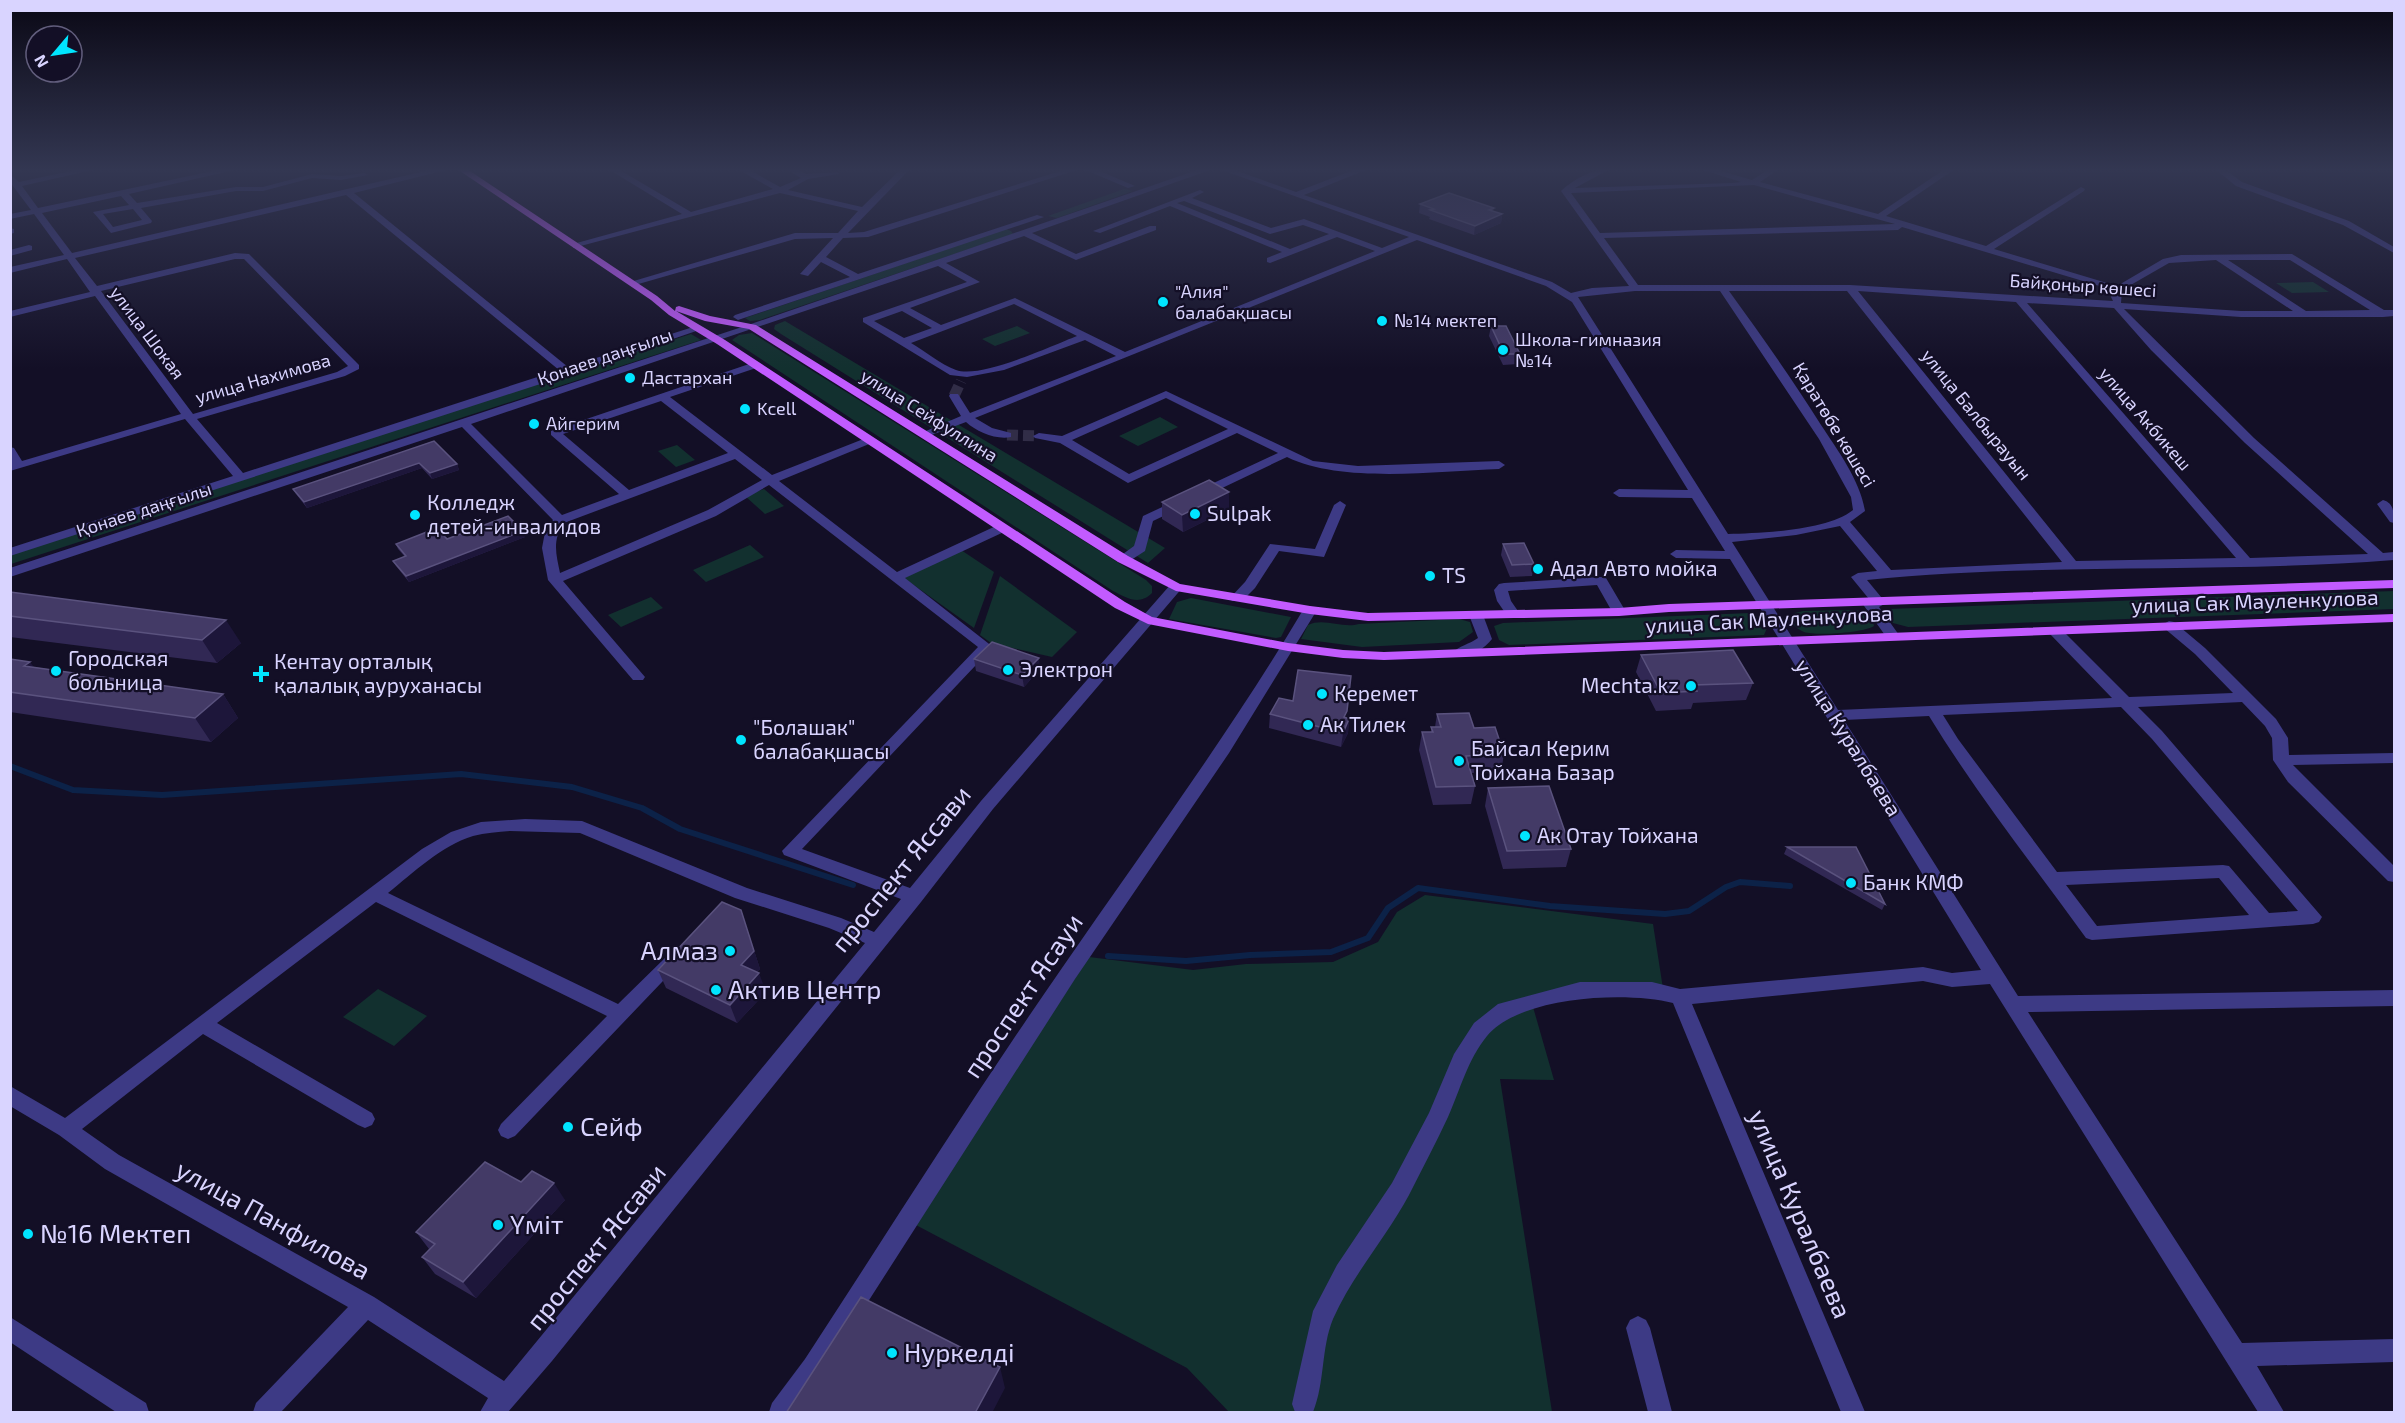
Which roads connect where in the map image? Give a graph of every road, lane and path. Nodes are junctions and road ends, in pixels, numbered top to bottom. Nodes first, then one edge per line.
1 (55, 235) edge
2 (158, 235) edge
3 (401, 235) edge
4 (560, 235) edge
5 (615, 235) edge
6 (798, 235) edge
7 (831, 235) edge
8 (855, 235) edge
9 (982, 235) edge
10 (1017, 235) edge
11 (1029, 235) edge
12 (1133, 235) edge
13 (1247, 235) edge
14 (1334, 235) edge
15 (1341, 235) edge
16 (1408, 235) edge
17 (1617, 235) edge
18 (1942, 235) edge
19 (2009, 235) edge
20 (2367, 235) edge
21 (840, 236) junction
22 (1599, 236) joint
23 (1415, 238) junction
24 (576, 246) junction
25 (29, 249) dead end
26 (1988, 249) junction
27 (2394, 250) edge
28 (1382, 251) junction
29 (10, 253) edge
30 (1291, 253) junction
31 (70, 256) junction
32 (821, 258) junction
33 (2218, 258) junction
34 (1270, 260) dead end
35 (937, 262) junction
36 (10, 270) edge
37 (805, 274) dead end
38 (857, 277) junction
39 (632, 283) junction
40 (1722, 287) junction
41 (1635, 288) junction
42 (1850, 288) junction
43 (2118, 289) junction
44 (95, 292) junction
45 (1572, 296) junction
46 (654, 298) junction
47 (2018, 298) junction
48 (2116, 304) junction
49 (902, 307) junction
50 (2394, 313) edge
51 (10, 314) edge
52 (2305, 314) junction
53 (2383, 314) junction
54 (738, 317) joint
55 (724, 321) junction
56 (752, 327) junction
57 (939, 328) junction
58 (697, 329) junction
59 (1084, 337) junction
60 (715, 339) junction
61 (901, 342) junction
62 (1125, 356) junction
63 (755, 365) junction
64 (567, 372) junction
65 (954, 396) dead end
66 (663, 397) junction
67 (189, 416) junction
68 (966, 418) junction
69 (464, 423) junction
70 (1237, 429) junction
71 (925, 434) junction
72 (1007, 435) tunnel mouth
73 (1039, 436) tunnel mouth
74 (870, 440) junction
75 (1063, 440) junction
76 (10, 450) edge
77 (737, 454) junction
78 (1286, 454) junction
79 (1499, 465) dead end
80 (15, 467) edge
81 (240, 477) junction
82 (770, 480) junction
83 (1619, 493) dead end
84 (1695, 494) junction
85 (627, 495) junction
86 (2383, 504) dead end
87 (1340, 505) dead end
88 (2394, 519) edge
89 (560, 520) junction
90 (1843, 522) junction
91 (1002, 528) junction
92 (1723, 538) junction
93 (10, 552) edge
94 (1676, 554) dead end
95 (1733, 555) junction
96 (2388, 557) edge
97 (1123, 559) junction
98 (2246, 562) junction
99 (2072, 565) junction
100 (10, 573) edge
101 (1887, 574) junction
102 (895, 578) junction
103 (555, 580) junction
104 (2394, 584) edge
105 (1176, 587) junction
106 (1238, 598) junction
107 (1874, 603) junction
108 (1767, 606) junction
109 (1310, 610) junction
110 (1619, 612) junction
111 (1513, 614) junction
112 (1476, 615) junction
113 (2394, 618) edge
114 (1148, 620) junction
115 (2169, 625) junction
116 (2054, 630) junction
117 (1892, 635) junction
118 (1788, 642) junction
119 (1288, 647) junction
120 (1460, 653) junction
121 (638, 677) dead end
122 (2245, 697) junction
123 (2127, 704) junction
124 (1934, 712) junction
125 (1834, 715) junction
126 (2394, 758) edge
127 (2282, 760) junction
128 (2394, 876) edge
129 (2052, 879) junction
130 (741, 892) junction
131 (375, 894) junction
132 (915, 897) junction
133 (725, 909) edge
134 (2264, 920) junction
135 (878, 941) junction
136 (685, 949) edge
137 (1995, 976) junction
138 (1680, 997) junction
139 (2394, 998) edge
140 (2014, 1004) junction
141 (620, 1014) junction
142 (202, 1024) junction
143 (10, 1095) edge
144 (365, 1119) dead end
145 (66, 1129) junction
146 (508, 1130) dead end
147 (366, 1305) junction
148 (10, 1328) edge
149 (1638, 1328) dead end
150 (2394, 1351) edge
151 (2236, 1355) junction
152 (506, 1396) junction
153 (1304, 1404) dead end
154 (136, 1413) edge
155 (265, 1413) edge
156 (492, 1413) edge
157 (781, 1413) edge
158 (1660, 1413) edge
159 (1853, 1413) edge
160 (2272, 1413) edge

1 - 31 street, улица Шокая
2 - 31 street
3 - 64 street
4 - 24 main road, улица Сейфуллина
5 - 24 street
6 - 39 street
7 - 21 street
8 - 21 street
9 - 38 street, Қонаев даңғылы
10 - 35 street, Қонаев даңғылы
11 - 12 street
13 - 30 street
14 - 30 street
15 - 28 street
16 - 23 street, улица Куралбаева
17 - 22 street
18 - 26 street
19 - 26 street
20 - 27 street
21 - 32 street
22 - 41 street
23 - 28 street
23 - 45 street, улица Куралбаева
24 - 39 main road, улица Сейфуллина
25 - 29 street
26 - 43 street
28 - 62 street
30 - 34 street
31 - 36 street
31 - 44 street, улица Шокая
32 - 37 street
32 - 38 street
33 - 43 street
33 - 52 street
33 - 53 street
35 - 49 street
35 - 56 street, Қонаев даңғылы
38 - 54 street, Қонаев даңғылы
39 - 46 main road, улица Сейфуллина
40 - 41 street, Байқоңыр көшесі
40 - 42 street, Байқоңыр көшесі
40 - 90 street, Қаратөбе көшесі
41 - 45 street, Байқоңыр көшесі
42 - 47 street, Байқоңыр көшесі
42 - 99 street, улица Балбырауын
43 - 48 street
44 - 51 street
44 - 67 street, улица Шокая
44 - 67 street, улица Нахимова
45 - 84 street, улица Куралбаева
46 - 55 main road, улица Сейфуллина
46 - 58 main road, улица Сейфуллина
47 - 48 street, Байқоңыр көшесі
47 - 98 street, улица Акбикеш
48 - 52 street, Байқоңыр көшесі
48 - 96 street
49 - 57 street
49 - 61 street
50 - 53 street, Байқоңыр көшесі
52 - 53 street, Байқоңыр көшесі
54 - 55 main road, Қонаев даңғылы
55 - 56 main road, улица Сейфуллина
55 - 58 main road, Қонаев даңғылы
56 - 60 street, Қонаев даңғылы
56 - 71 main road, улица Сейфуллина
57 - 59 street
57 - 61 street
58 - 60 main road, улица Сейфуллина
58 - 64 street, Қонаев даңғылы
59 - 61 street
59 - 62 street
60 - 63 main road, улица Сейфуллина
60 - 69 street, Қонаев даңғылы
62 - 68 street
63 - 66 street
63 - 74 main road, улица Сейфуллина
64 - 81 street, Қонаев даңғылы
65 - 68 street
66 - 77 street
66 - 85 street
67 - 80 street
67 - 81 street, улица Шокая
68 - 71 street
68 - 72 street
69 - 89 street
69 - 100 street, Қонаев даңғылы
70 - 75 street
70 - 75 street
70 - 78 street
71 - 97 main road, улица Сейфуллина
73 - 75 street
74 - 82 street
74 - 91 main road, улица Сейфуллина
76 - 80 street
77 - 82 street
77 - 85 street
78 - 79 street
78 - 97 street
81 - 93 street, Қонаев даңғылы
82 - 102 street
82 - 103 street
83 - 84 street
84 - 92 street, улица Куралбаева
85 - 89 street
86 - 88 street
87 - 106 street
89 - 103 street
90 - 92 street
90 - 101 street
91 - 102 street
91 - 114 main road, улица Сейфуллина
92 - 95 street, улица Куралбаева
94 - 95 street
95 - 108 street, улица Куралбаева
96 - 98 street
97 - 105 main road, улица Сейфуллина
98 - 99 street
99 - 101 street
101 - 107 street
102 - 132 street
103 - 121 street
104 - 107 main road, улица Сак Мауленкулова
105 - 106 main road, улица Сак Мауленкулова
105 - 114 street, проспект Яссави
106 - 109 main road, улица Сак Мауленкулова
107 - 108 main road, улица Сак Мауленкулова
107 - 117 street
108 - 110 main road, улица Сак Мауленкулова
108 - 118 street, улица Куралбаева
109 - 112 main road, улица Сак Мауленкулова
109 - 119 street, проспект Ясауи
110 - 111 main road, улица Сак Мауленкулова
110 - 111 street
111 - 112 main road, улица Сак Мауленкулова
112 - 120 street
113 - 115 main road, улица Сак Мауленкулова
114 - 119 main road, улица Сак Мауленкулова
114 - 132 street, проспект Яссави
115 - 116 main road, улица Сак Мауленкулова
115 - 122 street
116 - 117 main road, улица Сак Мауленкулова
116 - 123 street
117 - 118 main road, улица Сак Мауленкулова
118 - 120 main road, улица Сак Мауленкулова
118 - 125 street, улица Куралбаева
119 - 120 main road, улица Сак Мауленкулова
119 - 157 street, проспект Ясауи
122 - 123 street
122 - 127 street
123 - 124 street
123 - 134 street
124 - 125 street
124 - 129 street
125 - 137 street, улица Куралбаева
126 - 127 street
127 - 128 street
129 - 134 street
129 - 134 street
130 - 131 street
130 - 133 street
130 - 135 street
131 - 141 street
131 - 142 street
132 - 135 street, проспект Яссави
135 - 152 street, проспект Яссави
136 - 141 street
137 - 138 street
137 - 140 street, улица Куралбаева
138 - 153 street
138 - 159 street, улица Куралбаева
139 - 140 street
140 - 151 street, улица Куралбаева
141 - 146 street
142 - 144 street
142 - 145 street
143 - 145 street, улица Панфилова
145 - 147 street, улица Панфилова
147 - 152 street, улица Панфилова
147 - 155 street
148 - 154 street
149 - 158 street
150 - 151 street
151 - 160 street, улица Куралбаева
152 - 156 street, проспект Яссави

